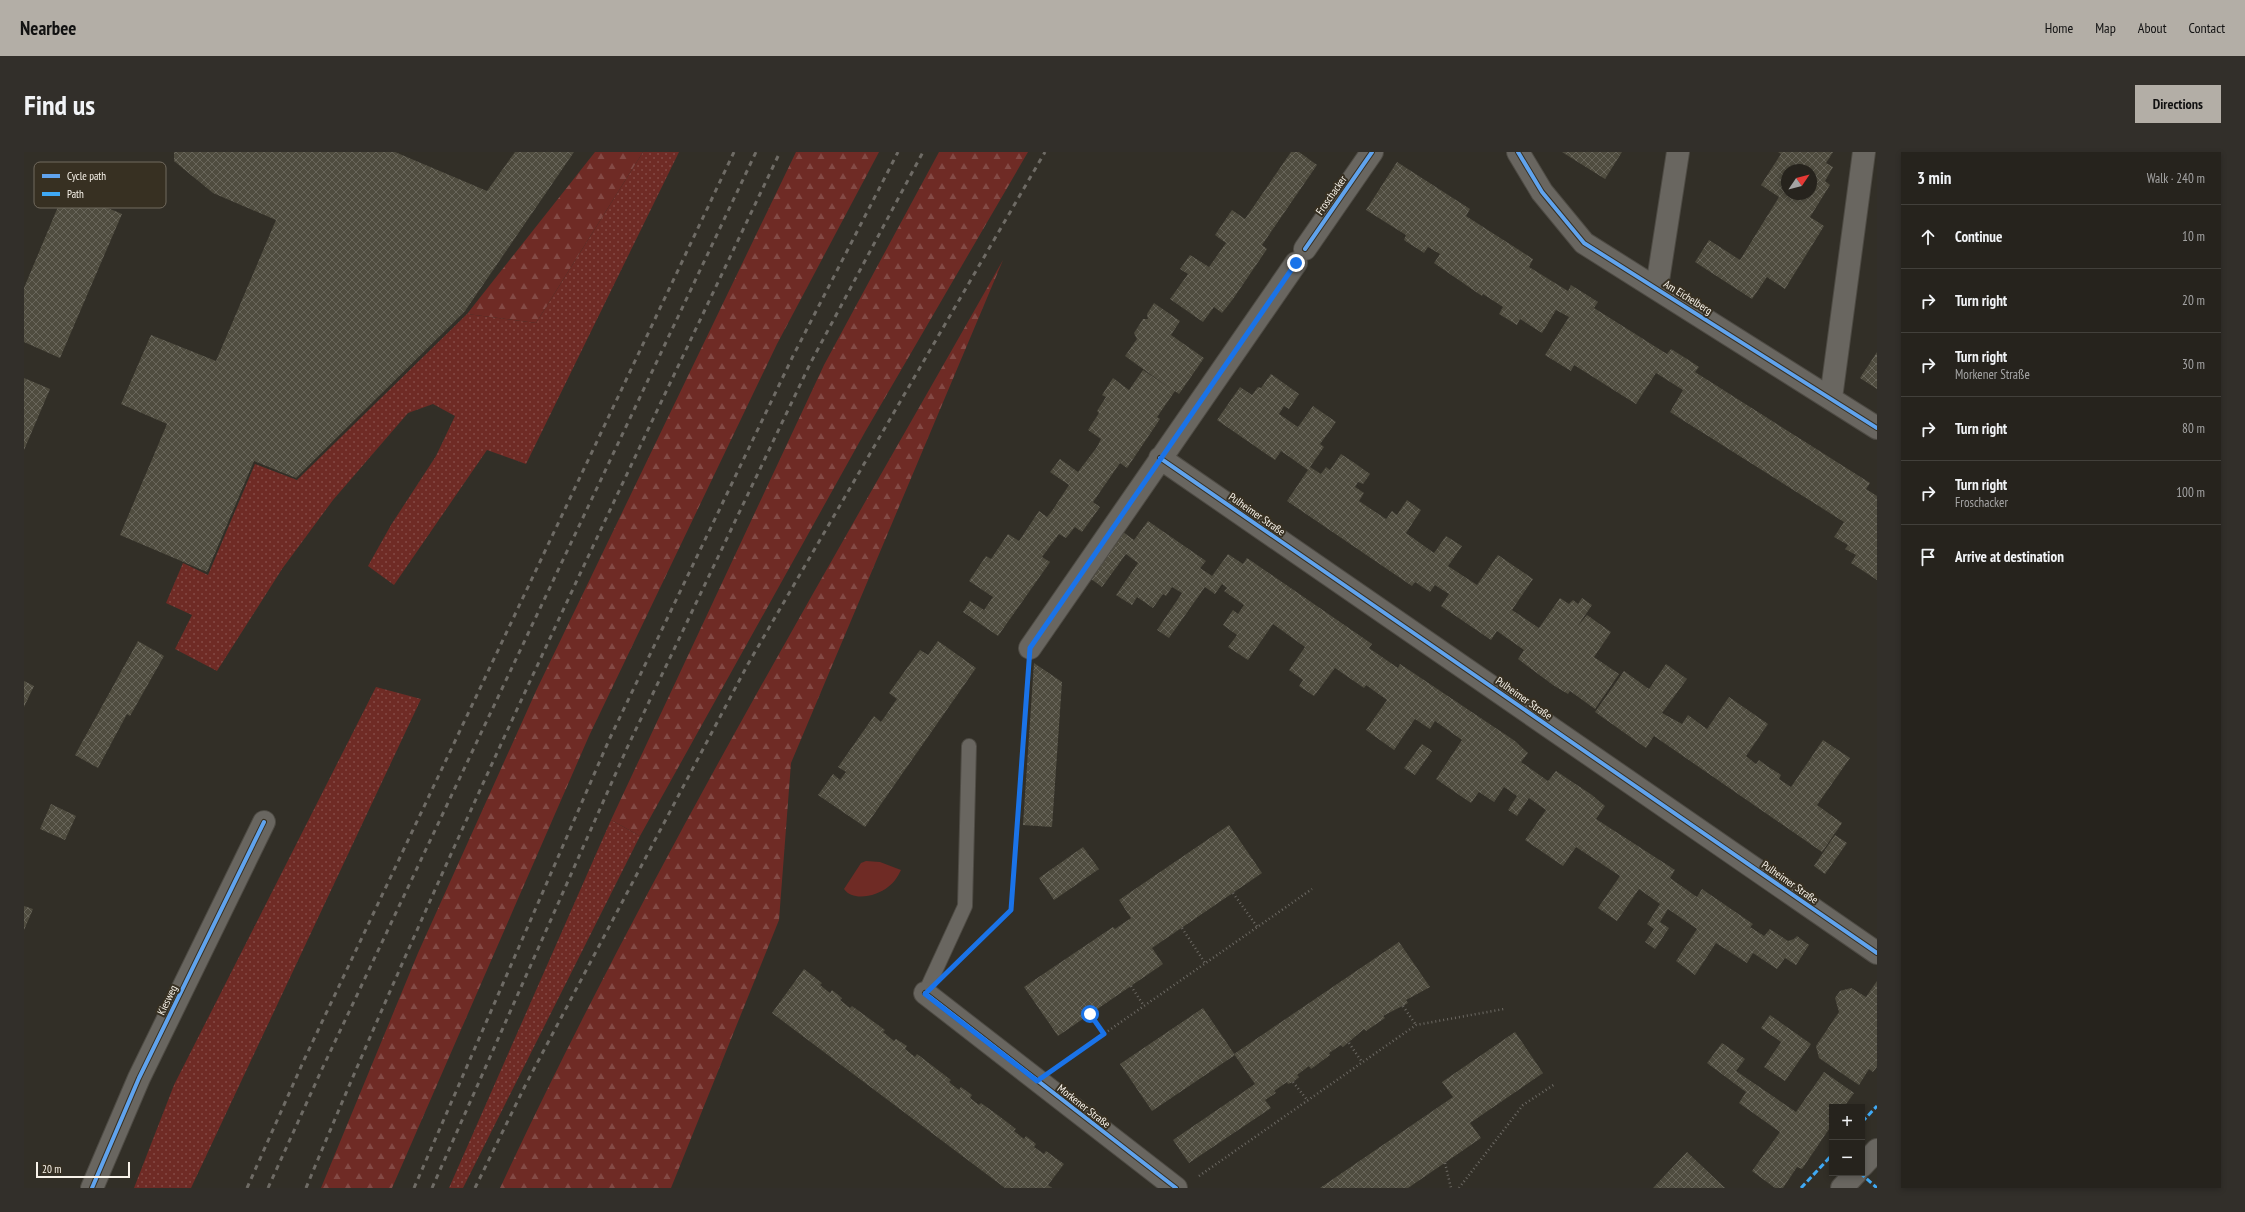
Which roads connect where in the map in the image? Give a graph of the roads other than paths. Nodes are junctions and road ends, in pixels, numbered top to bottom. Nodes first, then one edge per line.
1 (1372, 152) edge
2 (1518, 152) edge
3 (1678, 152) edge
4 (1864, 152) edge
5 (1657, 287) junction
6 (1831, 398) junction
7 (1877, 428) edge
8 (1160, 458) junction
9 (1030, 648) road end
10 (969, 746) dead end
11 (264, 822) dead end
12 (1877, 953) edge
13 (925, 994) joint
14 (1877, 1150) edge
15 (1865, 1163) edge
16 (1853, 1176) edge
17 (1185, 1184) edge
18 (92, 1188) edge
19 (1842, 1188) edge

1 - 8 street, Froschacker
2 - 5 street, Am Eichelberg
3 - 5 street, Am Eichelberg
4 - 6 street
5 - 6 street, Am Eichelberg
6 - 7 street, Am Eichelberg
8 - 9 street, Froschacker
8 - 12 street, Pulheimer Straße
10 - 13 lane
11 - 18 street, Kiesweg
13 - 17 street, Morkener Straße
14 - 15 street
16 - 19 street

